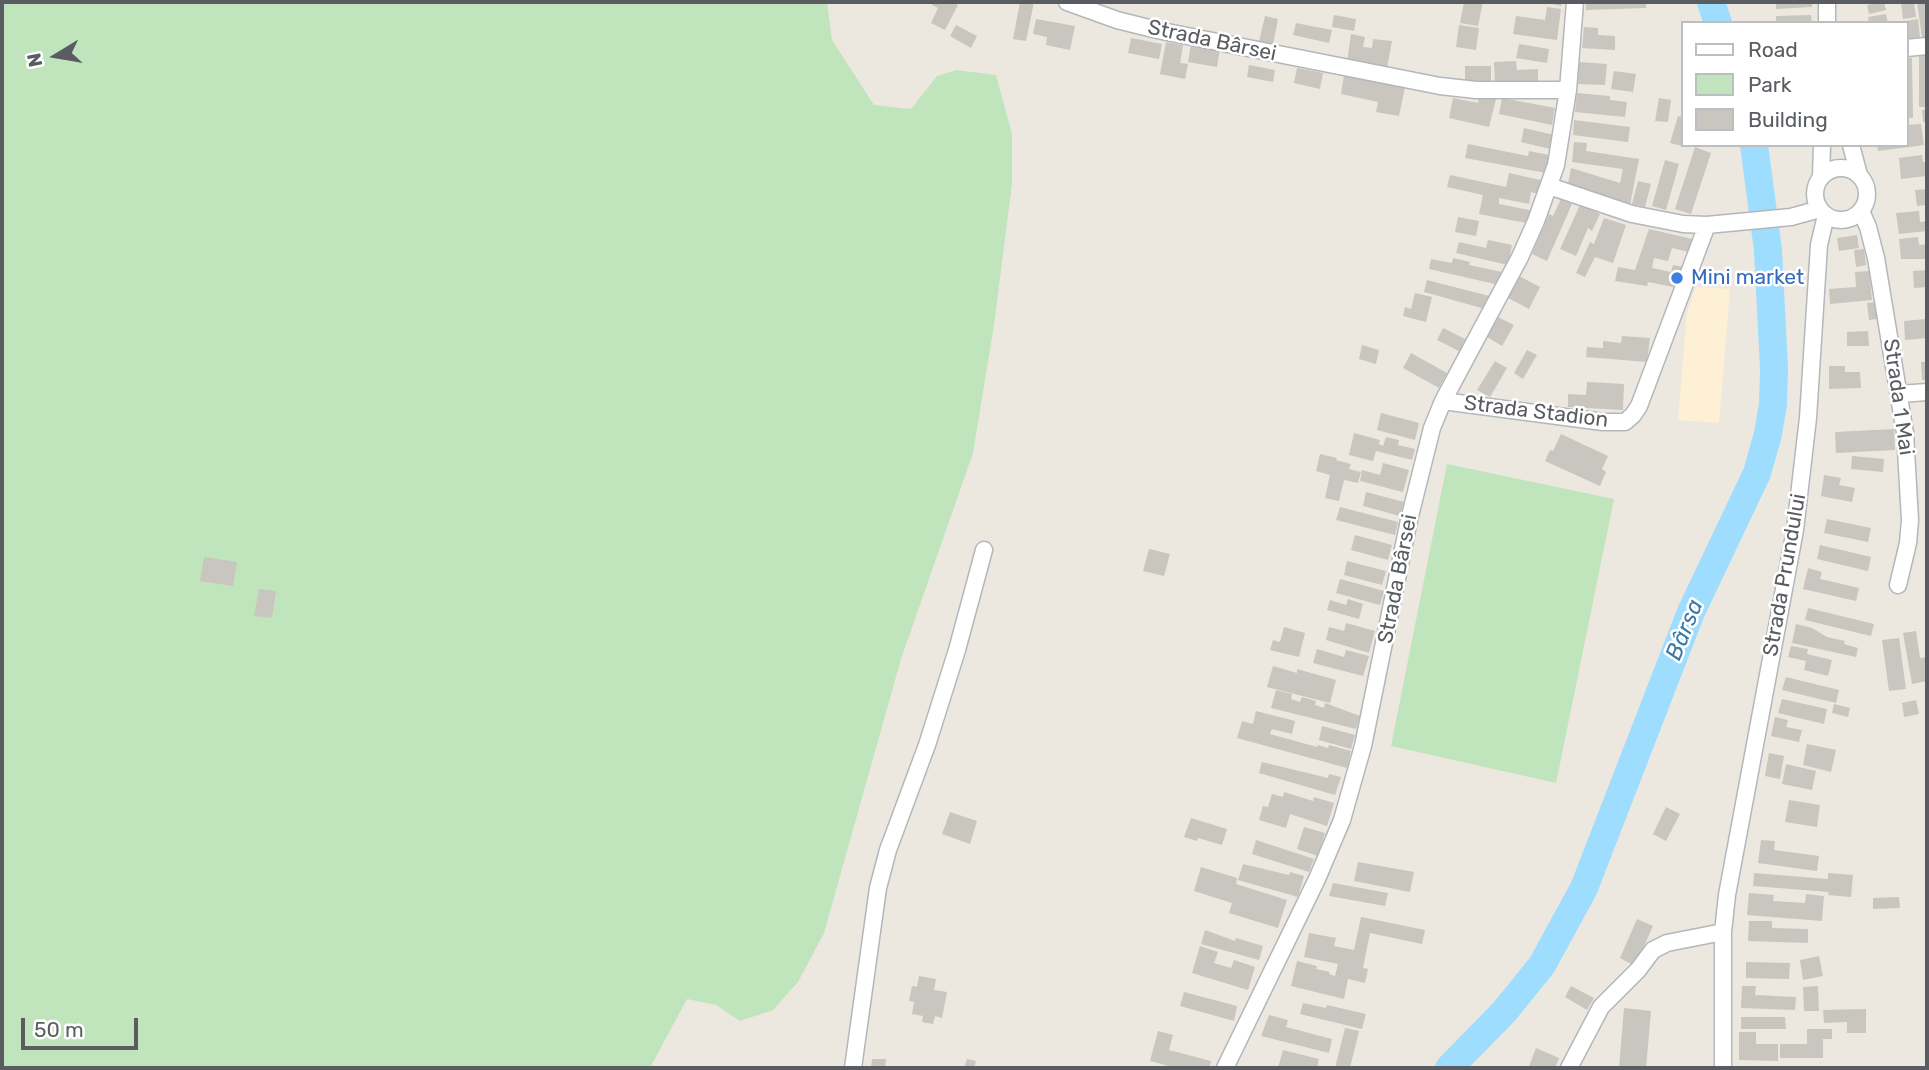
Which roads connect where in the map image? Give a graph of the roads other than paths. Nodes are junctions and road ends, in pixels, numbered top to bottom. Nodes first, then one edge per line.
1 (1067, 2) edge
2 (1575, 2) edge
3 (1827, 2) edge
4 (1827, 21) edge
5 (1927, 46) edge
6 (1908, 48) edge
7 (1568, 90) junction
8 (1822, 147) edge
9 (1851, 147) edge
10 (1859, 175) junction
11 (1821, 177) junction
12 (1549, 186) junction
13 (1861, 211) junction
14 (1823, 212) junction
15 (1707, 225) junction
16 (1927, 392) edge
17 (1900, 394) junction
18 (1443, 401) junction
19 (984, 550) dead end
20 (1898, 585) dead end
21 (1723, 932) junction
22 (853, 1068) edge
23 (1224, 1068) edge
24 (1569, 1068) edge
25 (1723, 1068) edge

1 - 7 street, Strada Bârsei
2 - 7 street, Strada Bârsei
3 - 4 street
5 - 6 street
7 - 12 street, Strada Bârsei
8 - 11 street
9 - 10 street
10 - 11 street
10 - 13 street
11 - 14 street
12 - 15 street
12 - 18 street, Strada Bârsei
13 - 14 street
13 - 17 street, Strada 1 Mai
14 - 15 street
14 - 21 street, Strada Prundului
15 - 18 street, Strada Stadion
16 - 17 street
17 - 20 street, Strada 1 Mai
18 - 23 street, Strada Bârsei
19 - 22 street
21 - 24 street
21 - 25 street, Strada Prundului

